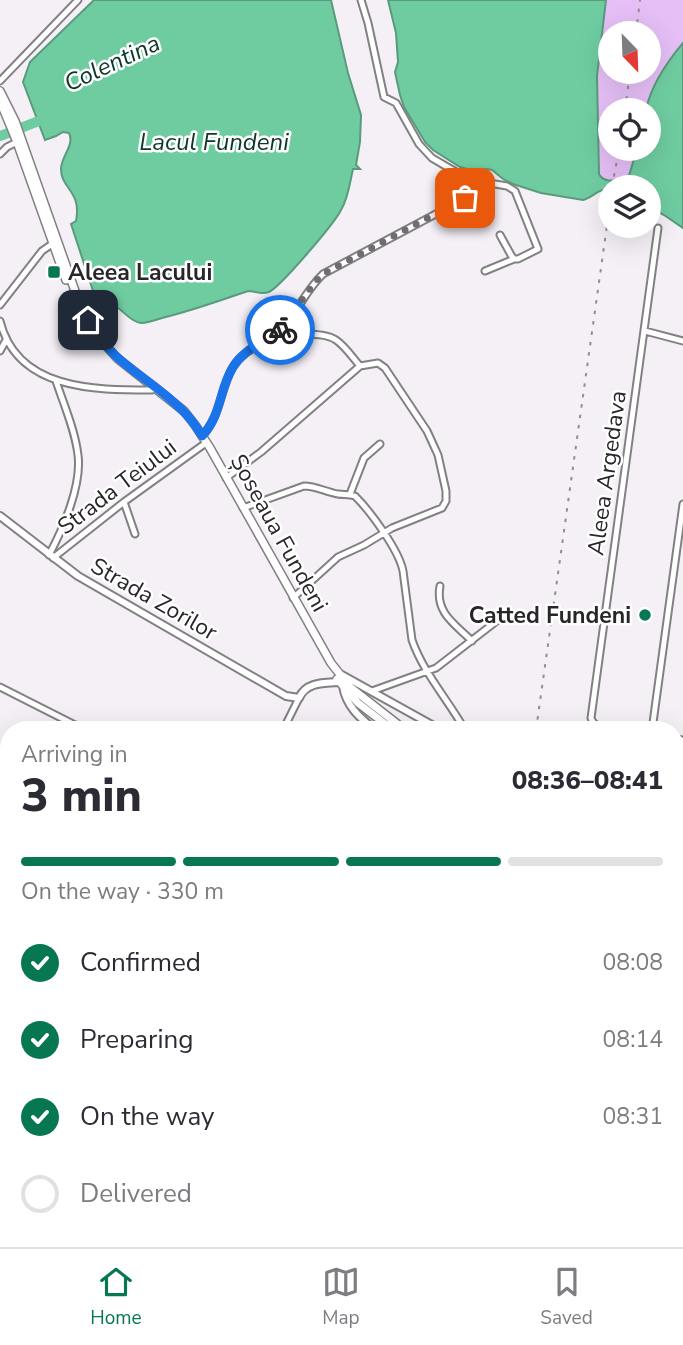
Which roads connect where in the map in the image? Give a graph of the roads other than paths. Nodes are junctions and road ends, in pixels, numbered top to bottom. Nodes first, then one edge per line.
1 (78, 0) edge
2 (360, 0) edge
3 (0, 81) edge
4 (0, 90) edge
5 (2, 102) edge
6 (18, 141) junction
7 (0, 154) edge
8 (489, 183) junction
9 (500, 235) dead end
10 (657, 238) edge
11 (55, 241) junction
12 (514, 259) junction
13 (485, 271) dead end
14 (0, 305) edge
15 (0, 321) edge
16 (279, 331) junction
17 (645, 331) junction
18 (6, 340) junction
19 (683, 341) edge
20 (0, 351) edge
21 (359, 366) junction
22 (56, 381) junction
23 (152, 390) junction
24 (202, 436) junction
25 (380, 444) dead end
26 (203, 445) junction
27 (226, 478) junction
28 (350, 494) junction
29 (124, 502) junction
30 (683, 504) edge
31 (243, 509) junction
32 (0, 516) edge
33 (383, 533) junction
34 (135, 534) dead end
35 (51, 557) junction
36 (440, 586) dead end
37 (293, 598) junction
38 (498, 620) dead end
39 (472, 641) junction
40 (337, 672) junction
41 (428, 672) junction
42 (341, 684) junction
43 (0, 687) edge
44 (370, 692) junction
45 (299, 698) junction
46 (360, 700) junction
47 (67, 721) edge
48 (288, 721) edge
49 (366, 721) edge
50 (383, 721) edge
51 (392, 721) edge
52 (424, 721) edge
53 (459, 721) edge
54 (592, 721) edge
55 (653, 721) edge

1 - 3 street
2 - 8 street
4 - 5 main road, Șoseaua Fundeni
5 - 6 main road, Șoseaua Fundeni
6 - 7 street
6 - 11 main road, Șoseaua Fundeni
8 - 12 street
8 - 16 street
9 - 12 street
10 - 17 street, Aleea Argedava
11 - 14 street
11 - 23 main road, Șoseaua Fundeni
11 - 24 main road, Șoseaua Fundeni
12 - 13 street
15 - 18 street
16 - 21 street
16 - 24 street
17 - 19 street
17 - 54 street, Aleea Argedava
18 - 20 street
18 - 22 street
21 - 27 street
21 - 33 street
22 - 23 street
22 - 35 street
23 - 26 main road, Șoseaua Fundeni
24 - 27 main road, Șoseaua Fundeni
25 - 28 street
26 - 29 street, Strada Teiului
26 - 42 main road, Șoseaua Fundeni
27 - 31 main road, Șoseaua Fundeni
28 - 31 street
28 - 33 street
29 - 34 street
29 - 35 street, Strada Teiului
30 - 55 street
31 - 37 main road, Șoseaua Fundeni
32 - 35 street, Strada Zorilor
33 - 37 street
33 - 41 street
35 - 45 street, Strada Zorilor
36 - 39 street
37 - 40 main road, Șoseaua Fundeni
38 - 39 street
39 - 41 street
40 - 44 street
40 - 46 main road, Șoseaua Fundeni
41 - 44 street
41 - 53 street
42 - 45 street
42 - 46 main road, Șoseaua Fundeni
42 - 49 street, Șoseaua Fundeni
43 - 47 street
44 - 52 street
45 - 48 street
46 - 50 main road, Șoseaua Fundeni
46 - 51 main road, Șoseaua Fundeni

